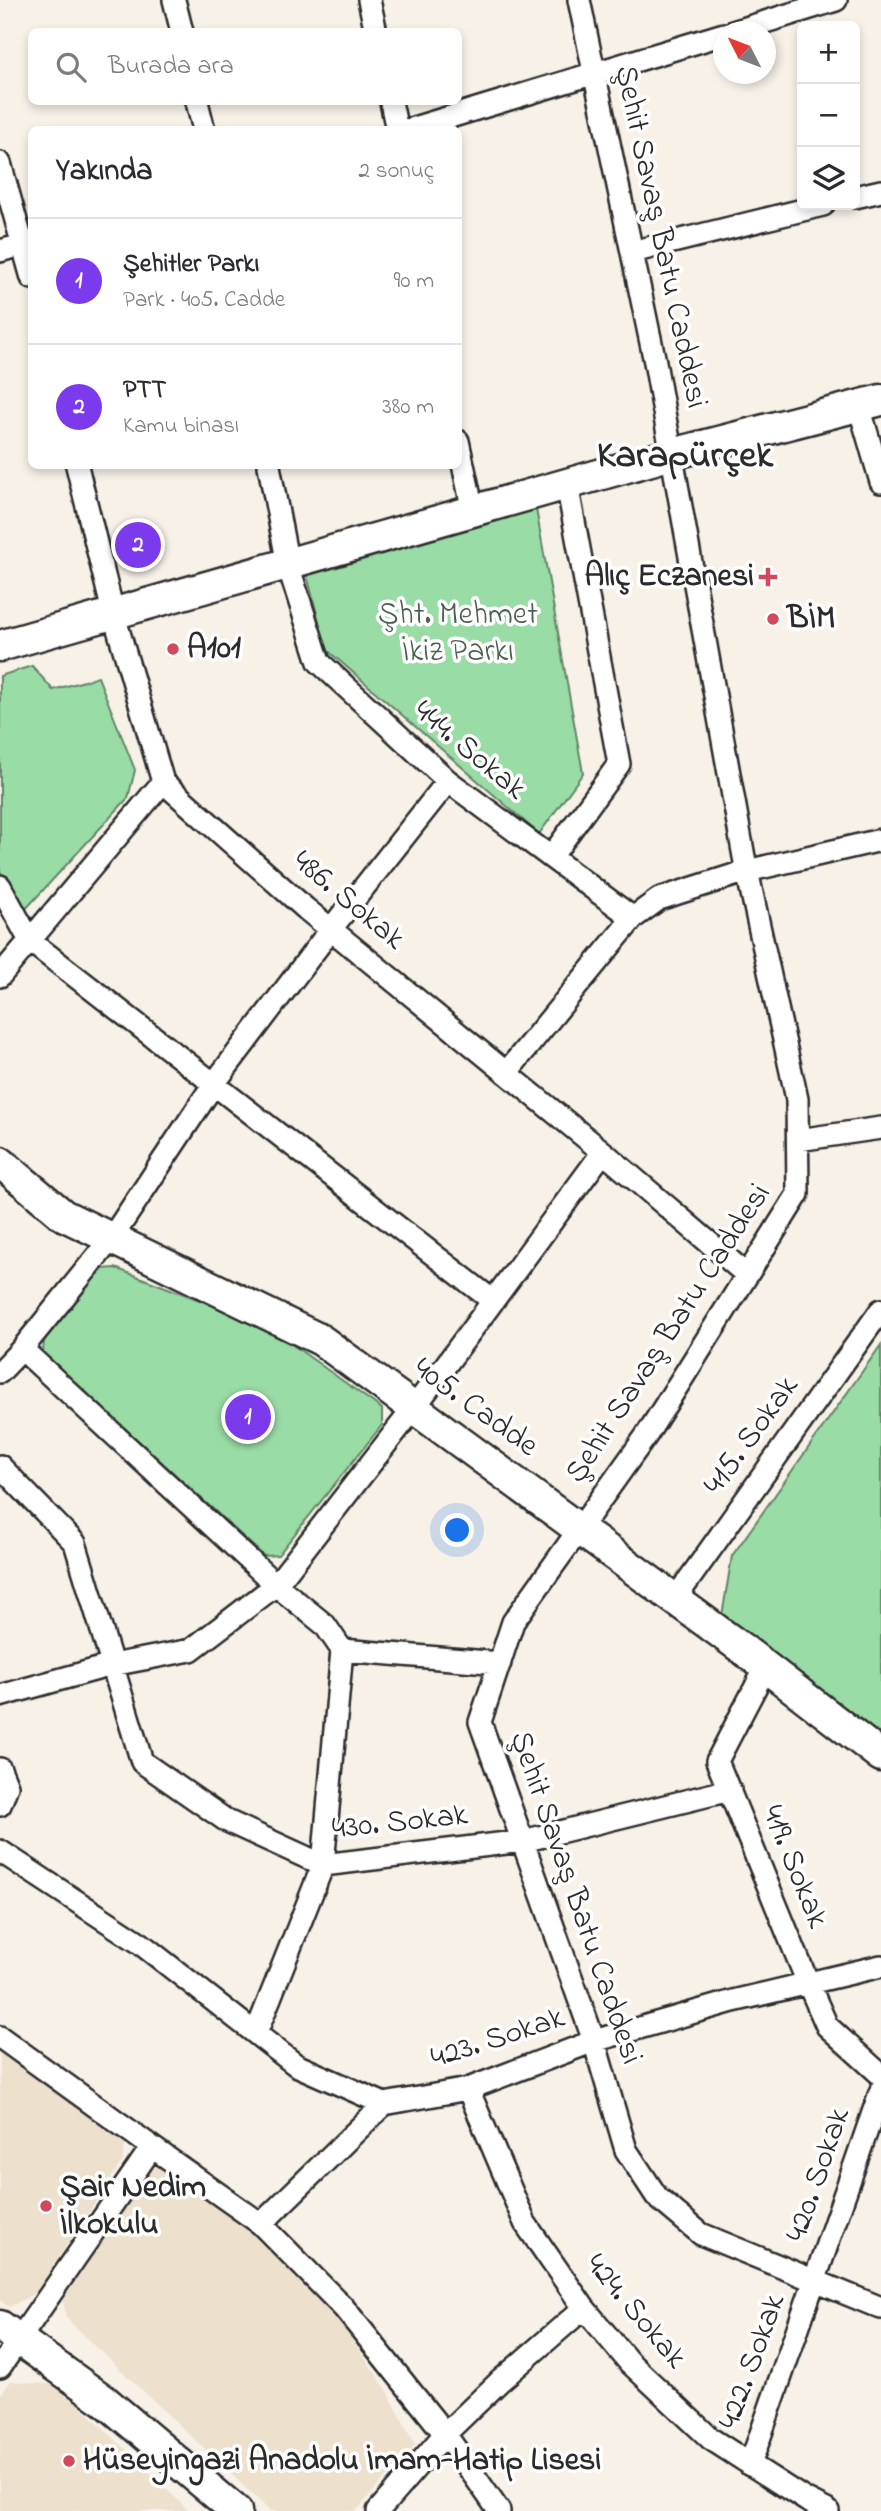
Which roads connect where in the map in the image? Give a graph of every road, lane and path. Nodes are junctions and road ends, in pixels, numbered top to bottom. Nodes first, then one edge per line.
1 (174, 0) edge
2 (369, 0) edge
3 (579, 0) edge
4 (836, 0) edge
5 (768, 21) edge
6 (181, 28) edge
7 (375, 28) edge
8 (713, 37) edge
9 (595, 74) junction
10 (198, 105) edge
11 (392, 105) edge
12 (203, 126) edge
13 (396, 126) edge
14 (420, 126) edge
15 (0, 163) edge
16 (881, 191) edge
17 (860, 196) edge
18 (804, 210) edge
19 (27, 243) edge
20 (0, 251) edge
21 (632, 252) junction
22 (870, 403) edge
23 (672, 454) junction
24 (462, 461) edge
25 (78, 469) edge
26 (271, 469) edge
27 (881, 482) edge
28 (567, 484) junction
29 (472, 511) junction
30 (288, 565) junction
31 (113, 612) junction
32 (0, 646) edge
33 (448, 780) junction
34 (163, 782) junction
35 (881, 840) edge
36 (551, 857) junction
37 (747, 871) junction
38 (0, 886) edge
39 (633, 918) junction
40 (331, 929) junction
41 (30, 941) junction
42 (0, 976) edge
43 (506, 1073) junction
44 (213, 1085) junction
45 (881, 1128) edge
46 (798, 1140) junction
47 (603, 1152) junction
48 (0, 1162) edge
49 (111, 1238) junction
50 (747, 1275) junction
51 (493, 1301) junction
52 (881, 1310) edge
53 (22, 1349) junction
54 (0, 1372) edge
55 (414, 1408) junction
56 (0, 1466) edge
57 (580, 1528) junction
58 (276, 1585) junction
59 (675, 1599) junction
60 (342, 1650) junction
61 (500, 1663) junction
62 (111, 1665) junction
63 (766, 1667) junction
64 (0, 1696) edge
65 (881, 1756) edge
66 (0, 1769) edge
67 (730, 1790) junction
68 (0, 1805) edge
69 (523, 1841) junction
70 (4, 1861) edge
71 (323, 1865) junction
72 (881, 1966) edge
73 (808, 1983) junction
74 (256, 2033) junction
75 (0, 2037) edge
76 (594, 2041) junction
77 (881, 2075) edge
78 (468, 2089) junction
79 (881, 2090) edge
80 (384, 2104) junction
81 (152, 2147) junction
82 (261, 2224) junction
83 (816, 2281) junction
84 (584, 2308) junction
85 (881, 2308) edge
86 (9, 2332) edge
87 (0, 2367) edge
88 (445, 2434) junction
89 (750, 2465) junction
90 (236, 2511) edge
91 (378, 2511) edge
92 (499, 2511) edge
93 (828, 2511) edge

1 - 6 street
2 - 7 street
3 - 9 street, Şehit Savaş Batu Caddesi
4 - 5 street
8 - 9 street
9 - 14 street
9 - 21 street, Şehit Savaş Batu Caddesi
10 - 12 street
11 - 13 street
15 - 19 street
16 - 17 street
18 - 21 street
19 - 20 street
21 - 23 street, Şehit Savaş Batu Caddesi
22 - 23 street
22 - 27 street
23 - 28 street
23 - 37 street, Şehit Savaş Batu Caddesi
24 - 29 street
25 - 31 street
26 - 30 street, 444. Sokak
28 - 29 street
28 - 36 street
29 - 30 street
30 - 31 street
30 - 33 street, 444. Sokak
31 - 32 street
31 - 34 street
33 - 36 street, 444. Sokak
33 - 40 street
34 - 40 street, 486. Sokak
34 - 41 street
35 - 37 street
36 - 39 street, 444. Sokak
37 - 39 street
37 - 46 street, Şehit Savaş Batu Caddesi
38 - 41 street
39 - 43 street
40 - 43 street, 486. Sokak
40 - 44 street
41 - 42 street
41 - 44 street
43 - 47 street, 486. Sokak
44 - 49 street
44 - 51 street
45 - 46 street
46 - 50 street, Şehit Savaş Batu Caddesi
47 - 50 street, 486. Sokak
47 - 51 street
48 - 49 street, 405. Cadde
49 - 53 street
49 - 55 street, 405. Cadde
50 - 57 street, Şehit Savaş Batu Caddesi
51 - 55 street
52 - 59 street, 415. Sokak
53 - 54 street
53 - 58 street
55 - 57 street, 405. Cadde
55 - 58 street
56 - 62 street, 430. Sokak
57 - 59 street, 405. Cadde
57 - 61 street, Şehit Savaş Batu Caddesi
58 - 60 street
58 - 62 street
59 - 63 street, 405. Cadde
60 - 61 street
60 - 71 street
61 - 69 street, Şehit Savaş Batu Caddesi
62 - 64 street
62 - 71 street, 430. Sokak
63 - 65 street, 405. Cadde
63 - 67 street, 419. Sokak
66 - 68 street
67 - 69 street, 430. Sokak
67 - 73 street, 419. Sokak
69 - 71 street, 430. Sokak
69 - 76 street, Şehit Savaş Batu Caddesi
70 - 74 street
71 - 74 street
72 - 73 street, 423. Sokak
73 - 76 street, 423. Sokak
73 - 77 street, 419. Sokak
74 - 80 street
75 - 81 street
76 - 78 street, 423. Sokak
76 - 83 street, Şehit Savaş Batu Caddesi
78 - 80 street, 423. Sokak
78 - 84 street, 424. Sokak
79 - 83 street, 420. Sokak
80 - 82 street
81 - 82 street
81 - 86 street
82 - 88 street
83 - 85 street, Şehit Savaş Batu Caddesi
83 - 89 street, 422. Sokak
84 - 88 street
84 - 89 street, 424. Sokak
86 - 87 street
86 - 90 street
88 - 91 street
88 - 92 street
89 - 93 street, 424. Sokak

